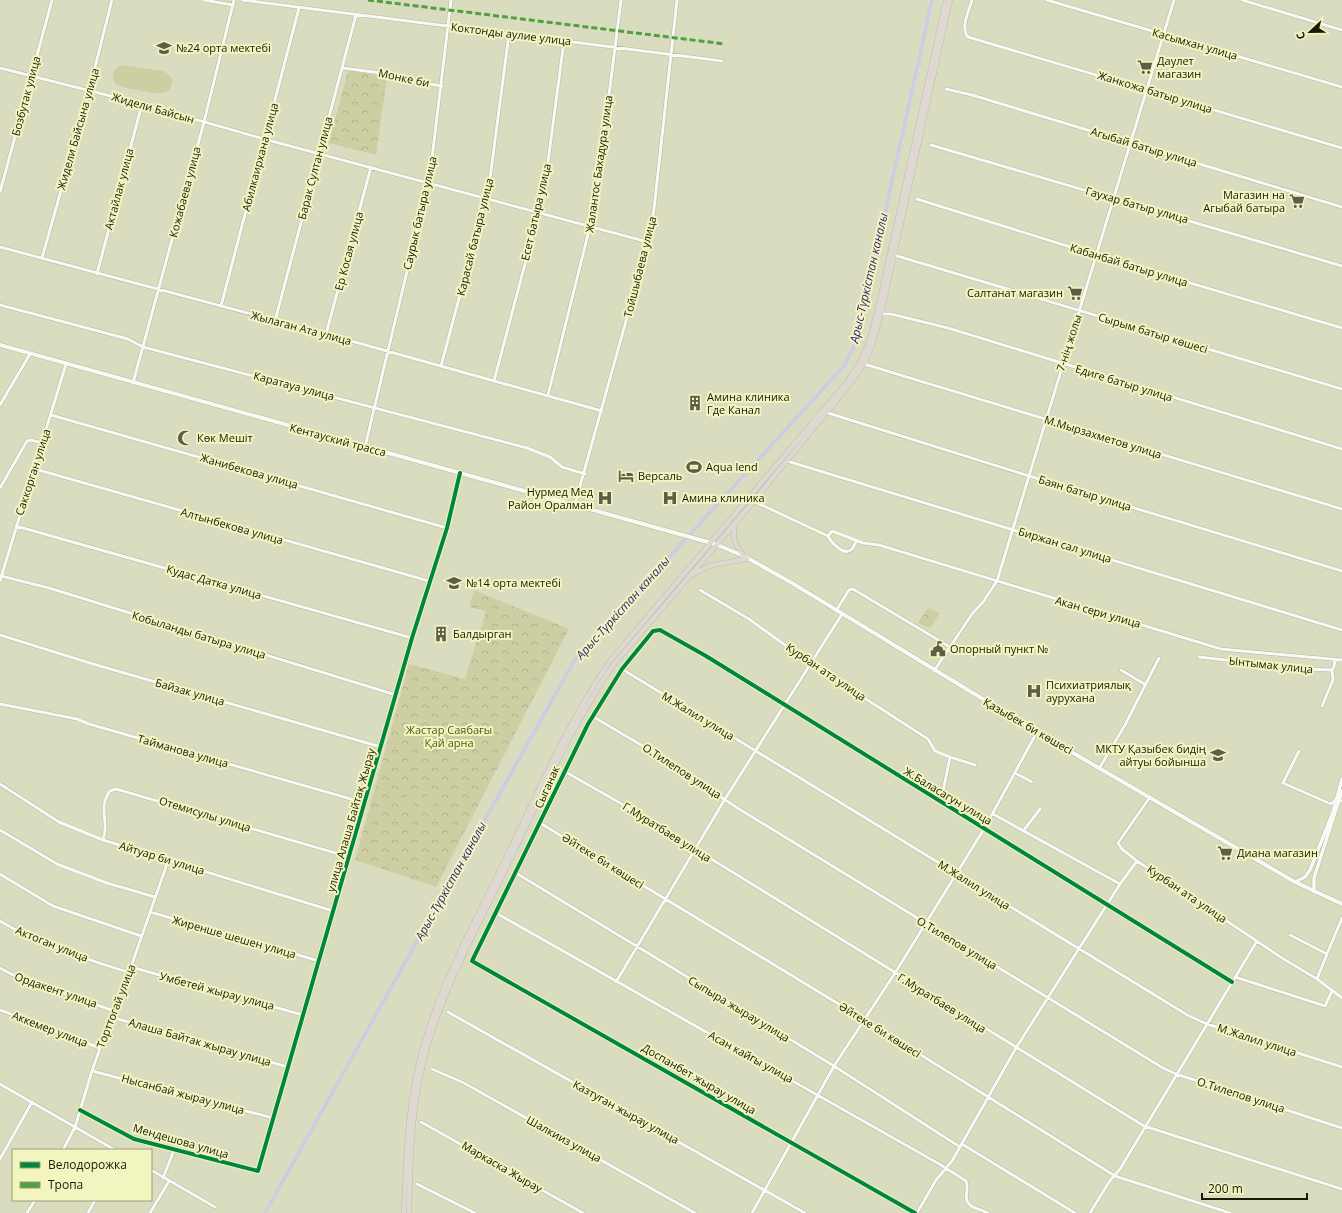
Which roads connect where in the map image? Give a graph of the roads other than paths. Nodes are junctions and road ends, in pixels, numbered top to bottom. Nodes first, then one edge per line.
1 (52, 0) edge
2 (112, 0) edge
3 (204, 0) edge
4 (234, 0) edge
5 (242, 0) edge
6 (451, 0) edge
7 (620, 0) edge
8 (677, 0) edge
9 (946, 0) edge
10 (950, 0) edge
11 (972, 0) edge
12 (1047, 0) edge
13 (1174, 0) edge
14 (1242, 0) edge
15 (233, 6) junction
16 (299, 8) junction
17 (356, 15) junction
18 (448, 26) junction
19 (1342, 30) edge
20 (509, 34) junction
21 (1163, 35) junction
22 (564, 41) junction
23 (615, 46) junction
24 (672, 54) junction
25 (722, 61) dead end
26 (0, 68) edge
27 (343, 68) junction
28 (31, 76) junction
29 (442, 86) junction
30 (1342, 87) edge
31 (946, 89) dead end
32 (1148, 89) junction
33 (89, 91) junction
34 (142, 104) junction
35 (204, 122) junction
36 (264, 139) junction
37 (1131, 144) junction
38 (931, 145) dead end
39 (1342, 148) edge
40 (319, 154) junction
41 (371, 168) junction
42 (428, 182) junction
43 (0, 192) edge
44 (486, 199) junction
45 (917, 199) dead end
46 (1113, 199) junction
47 (1342, 207) edge
48 (539, 212) junction
49 (591, 226) junction
50 (648, 242) junction
51 (0, 247) edge
52 (894, 255) junction
53 (1096, 255) junction
54 (42, 258) junction
55 (1342, 266) edge
56 (97, 274) junction
57 (158, 290) junction
58 (0, 305) edge
59 (221, 306) junction
60 (1079, 311) junction
61 (881, 314) junction
62 (275, 321) junction
63 (1342, 328) edge
64 (326, 334) junction
65 (0, 346) edge
66 (143, 346) junction
67 (387, 352) junction
68 (30, 354) junction
69 (66, 364) junction
70 (864, 364) junction
71 (1062, 365) junction
72 (441, 366) junction
73 (494, 381) junction
74 (133, 383) junction
75 (1342, 389) edge
76 (548, 395) junction
77 (0, 405) edge
78 (374, 407) junction
79 (602, 411) junction
80 (828, 413) junction
81 (52, 415) junction
82 (1046, 420) junction
83 (42, 443) junction
84 (364, 448) junction
85 (1342, 449) edge
86 (787, 461) junction
87 (35, 469) junction
88 (460, 473) junction
89 (585, 474) junction
90 (1029, 476) junction
91 (0, 488) edge
92 (753, 501) junction
93 (575, 504) junction
94 (1342, 509) edge
95 (735, 523) junction
96 (16, 526) junction
97 (447, 528) junction
98 (1013, 530) junction
99 (828, 536) junction
100 (696, 539) joint
101 (858, 541) junction
102 (713, 544) junction
103 (745, 558) junction
104 (1342, 571) edge
105 (1, 576) junction
106 (688, 577) junction
107 (0, 581) edge
108 (429, 581) junction
109 (997, 582) junction
110 (700, 590) dead end
111 (836, 611) junction
112 (842, 614) junction
113 (653, 630) joint
114 (1342, 630) edge
115 (0, 635) edge
116 (412, 638) junction
117 (950, 647) junction
118 (1199, 657) dead end
119 (1159, 658) dead end
120 (1335, 660) junction
121 (1342, 660) edge
122 (810, 664) junction
123 (622, 669) junction
124 (1120, 670) dead end
125 (1332, 670) junction
126 (934, 671) junction
127 (1146, 686) junction
128 (396, 695) junction
129 (0, 704) edge
130 (784, 705) junction
131 (1322, 706) dead end
132 (592, 716) junction
133 (1037, 732) junction
134 (381, 747) junction
135 (756, 751) junction
136 (1300, 751) dead end
137 (950, 757) junction
138 (975, 765) dead end
139 (1100, 767) junction
140 (564, 771) junction
141 (1015, 772) junction
142 (1342, 778) edge
143 (1032, 782) dead end
144 (0, 784) edge
145 (1342, 791) edge
146 (1150, 797) junction
147 (725, 799) junction
148 (1339, 800) edge
149 (941, 801) junction
150 (365, 803) junction
151 (1040, 809) dead end
152 (993, 814) junction
153 (540, 823) junction
154 (984, 829) junction
155 (0, 830) edge
156 (1024, 830) junction
157 (103, 840) junction
158 (694, 850) junction
159 (349, 857) junction
160 (168, 861) junction
161 (1137, 861) junction
162 (516, 873) junction
163 (0, 874) edge
164 (957, 874) junction
165 (1295, 882) junction
166 (1120, 884) junction
167 (1314, 892) junction
168 (155, 897) junction
169 (666, 899) junction
170 (1106, 904) junction
171 (1342, 904) edge
172 (150, 912) junction
173 (334, 912) junction
174 (496, 913) junction
175 (1342, 918) edge
176 (0, 921) edge
177 (926, 924) junction
178 (1290, 935) dead end
179 (142, 936) junction
180 (1257, 941) junction
181 (637, 946) junction
182 (1079, 950) junction
183 (1327, 954) junction
184 (472, 961) joint
185 (319, 962) junction
186 (131, 967) junction
187 (0, 968) edge
188 (127, 972) junction
189 (895, 973) junction
190 (1235, 977) junction
191 (1317, 979) junction
192 (616, 982) junction
193 (1232, 982) junction
194 (1332, 991) junction
195 (1048, 998) junction
196 (1342, 998) edge
197 (0, 1010) edge
198 (114, 1010) junction
199 (448, 1012) dead end
200 (304, 1015) junction
201 (111, 1017) junction
202 (864, 1020) junction
203 (1207, 1024) junction
204 (100, 1048) junction
205 (1016, 1048) junction
206 (834, 1066) junction
207 (288, 1067) junction
208 (1342, 1067) edge
209 (432, 1069) dead end
210 (92, 1071) junction
211 (1176, 1074) junction
212 (0, 1084) edge
213 (817, 1094) junction
214 (988, 1099) junction
215 (32, 1102) junction
216 (80, 1110) junction
217 (273, 1118) junction
218 (422, 1122) dead end
219 (1144, 1126) junction
220 (75, 1127) junction
221 (1342, 1128) edge
222 (791, 1142) junction
223 (961, 1146) junction
224 (63, 1149) edge
225 (113, 1149) edge
226 (174, 1150) junction
227 (0, 1159) edge
228 (946, 1168) junction
229 (152, 1171) edge
230 (258, 1171) joint
231 (1115, 1176) junction
232 (164, 1178) junction
233 (169, 1181) junction
234 (417, 1184) dead end
235 (1342, 1188) edge
236 (764, 1191) junction
237 (34, 1201) edge
238 (94, 1201) edge
239 (215, 1207) dead end
240 (27, 1213) edge
241 (88, 1213) edge
242 (150, 1213) edge
243 (404, 1213) edge
244 (409, 1213) edge
245 (475, 1213) edge
246 (583, 1213) edge
247 (695, 1213) edge
248 (752, 1213) edge
249 (805, 1213) edge
250 (916, 1213) edge
251 (988, 1213) edge
252 (1075, 1213) edge
253 (1090, 1213) edge
254 (1230, 1213) edge

1 - 28 street, Бозбутак улица
2 - 33 street, Жидели Байсына улица
3 - 15 street
4 - 15 street, Кожабаева улица
5 - 16 street, Коктонды аулие улица
6 - 18 street, Саурык батыра улица
7 - 23 street, Жалантос Бахадура улица
8 - 24 street, Тойшыбаева улица
9 - 102 highway
10 - 52 highway
11 - 32 street, Жанкожа батыр улица
12 - 21 street, Касымхан улица
13 - 21 street, 7-нің жолы
14 - 19 street
15 - 35 street, Кожабаева улица
16 - 17 street, Коктонды аулие улица
16 - 36 street, Абилкаирхана улица
17 - 18 street, Коктонды аулие улица
17 - 27 street, Барак Султан улица
18 - 20 street, Коктонды аулие улица
18 - 29 street, Саурык батыра улица
20 - 22 street, Коктонды аулие улица
20 - 44 street, Карасай батыра улица
21 - 30 street, Касымхан улица
21 - 32 street, 7-нің жолы
22 - 23 street, Коктонды аулие улица
22 - 48 street, Есет батыра улица
23 - 24 street, Коктонды аулие улица
23 - 49 street, Жалантос Бахадура улица
24 - 25 street, Коктонды аулие улица
24 - 50 street, Тойшыбаева улица
26 - 28 street, Жидели Байсын
27 - 29 street, Монке би
27 - 40 street, Барак Султан улица
28 - 33 street, Жидели Байсын
28 - 43 street, Бозбутак улица
29 - 42 street, Саурык батыра улица
31 - 37 street, Агыбай батыр улица
32 - 37 street, 7-нің жолы
32 - 39 street, Жанкожа батыр улица
33 - 34 street, Жидели Байсын
33 - 54 street, Жидели Байсына улица
34 - 35 street, Жидели Байсын
34 - 56 street, Актайлак улица
35 - 36 street, Жидели Байсын
35 - 57 street, Кожабаева улица
36 - 40 street, Жидели Байсын
36 - 59 street, Абилкаирхана улица
37 - 46 street, 7-нің жолы
37 - 47 street, Агыбай батыр улица
38 - 46 street, Гаухар батыр улица
40 - 41 street, Жидели Байсын
40 - 62 street, Барак Султан улица
41 - 42 street, Жидели Байсын
41 - 64 street, Ер Косая улица
42 - 44 street, Жидели Байсын
42 - 67 street, Саурык батыра улица
44 - 48 street, Жидели Байсын
44 - 72 street, Карасай батыра улица
45 - 53 street, Кабанбай батыр улица
46 - 53 street, 7-нің жолы
46 - 55 street, Гаухар батыр улица
48 - 49 street, Жидели Байсын
48 - 73 street, Есет батыра улица
49 - 50 street, Жидели Байсын
49 - 76 street, Жалантос Бахадура улица
50 - 79 street, Тойшыбаева улица
51 - 54 street, Жылаган Ата улица
52 - 60 street, Сырым батыр көшесі
52 - 61 highway
53 - 60 street, 7-нің жолы
53 - 63 street, Кабанбай батыр улица
54 - 56 street, Жылаган Ата улица
56 - 57 street, Жылаган Ата улица
57 - 59 street, Жылаган Ата улица
57 - 66 street, Кожабаева улица
58 - 66 street, Каратауа улица
59 - 62 street, Жылаган Ата улица
60 - 71 street, 7-нің жолы
60 - 75 street, Сырым батыр көшесі
61 - 70 highway
61 - 71 street, Едиге батыр улица
62 - 64 street, Жылаган Ата улица
64 - 67 street, Жылаган Ата улица
65 - 68 main road, Кентауский трасса
66 - 74 street, Кожабаева улица
66 - 78 street, Каратауа улица
67 - 72 street, Жылаган Ата улица
67 - 78 street, Саурык батыра улица
68 - 69 main road, Кентауский трасса
68 - 77 street
69 - 74 main road, Кентауский трасса
69 - 81 street, Саккорган улица
70 - 80 highway
70 - 82 street, М.Мырзахметов улица
71 - 82 street, 7-нің жолы
71 - 85 street, Едиге батыр улица
72 - 73 street, Жылаган Ата улица
73 - 76 street, Жылаган Ата улица
74 - 84 main road, Кентауский трасса
76 - 79 street, Жылаган Ата улица
78 - 84 street, Саурык батыра улица
78 - 89 street, Каратауа улица
79 - 89 street, Тойшыбаева улица
80 - 86 highway
80 - 90 street, Баян батыр улица
81 - 83 street, Саккорган улица
81 - 97 street, Жанибекова улица
82 - 90 street, 7-нің жолы
82 - 94 street, М.Мырзахметов улица
83 - 87 street, Саккорган улица
83 - 91 street
84 - 88 main road, Кентауский трасса
86 - 92 highway
86 - 98 street, Биржан сал улица
87 - 96 street, Саккорган улица
87 - 108 street, Алтынбекова улица
88 - 93 main road, Кентауский трасса
88 - 97 street, улица Алаша Байтақ Жырау
89 - 93 street, Тойшыбаева улица
90 - 98 street, 7-нің жолы
90 - 104 street, Баян батыр улица
92 - 95 highway
92 - 99 street, Акан сери улица
93 - 100 main road, Кентауский трасса
95 - 102 highway
95 - 103 highway
96 - 105 street, Саккорган улица
96 - 116 street, Кудас Датка улица
97 - 108 street, улица Алаша Байтақ Жырау
98 - 109 street, 7-нің жолы
98 - 114 street, Биржан сал улица
99 - 101 street, Акан сери улица
99 - 101 street, Акан сери улица
100 - 102 main road, Қазыбек би көшесі
101 - 109 street, Акан сери улица
102 - 103 main road, Қазыбек би көшесі
102 - 106 highway
102 - 243 highway
103 - 106 highway
103 - 111 main road, Қазыбек би көшесі
105 - 107 street, Саккорган улица
105 - 128 street, Кобыланды батыра улица
106 - 244 highway
108 - 116 street, улица Алаша Байтақ Жырау
109 - 117 street, 7-нің жолы
109 - 120 street, Акан сери улица
110 - 122 street, Курбан ата улица
111 - 112 main road, Қазыбек би көшесі
111 - 117 street
112 - 122 street
112 - 126 main road, Қазыбек би көшесі
113 - 123 street, Сыганак
113 - 130 street, Ж.Баласагун улица
115 - 134 street, Байзак улица
116 - 128 street, улица Алаша Байтақ Жырау
117 - 126 street, 7-нің жолы
118 - 125 street, Ынтымак улица
119 - 127 street
120 - 121 street, Акан сери улица
120 - 125 street
122 - 130 street
122 - 137 street, Курбан ата улица
123 - 132 street, Сыганак
123 - 135 street, М.Жалил улица
124 - 127 street
125 - 131 street
126 - 133 main road, Қазыбек би көшесі
127 - 139 street
128 - 134 street, улица Алаша Байтақ Жырау
129 - 150 street, Тайманова улица
130 - 135 street
130 - 149 street, Ж.Баласагун улица
132 - 140 street, Сыганак
132 - 147 street, О.Тилепов улица
133 - 139 main road, Қазыбек би көшесі
133 - 141 street
134 - 150 street, улица Алаша Байтақ Жырау
135 - 147 street
135 - 164 street, М.Жалил улица
136 - 148 street
137 - 138 street, Курбан ата улица
137 - 149 street
139 - 146 main road, Қазыбек би көшесі
140 - 153 street, Сыганак
140 - 158 street, Г.Муратбаев улица
141 - 143 street
141 - 152 street
142 - 148 street
144 - 157 street, Айтуар би улица
145 - 148 street
146 - 161 street
146 - 165 main road, Қазыбек би көшесі
147 - 158 street
147 - 177 street, О.Тилепов улица
148 - 165 street
148 - 167 street
149 - 154 street, Ж.Баласагун улица
150 - 159 street, улица Алаша Байтақ Жырау
151 - 156 street
152 - 154 street
152 - 156 street
153 - 162 street, Сыганак
153 - 169 street, Әйтеке би көшесі
154 - 164 street
154 - 170 street, Ж.Баласагун улица
155 - 168 street
156 - 166 street
157 - 159 street, Отемисулы улица
157 - 160 street, Айтуар би улица
158 - 169 street
158 - 189 street, Г.Муратбаев улица
159 - 173 street, улица Алаша Байтақ Жырау
160 - 168 street, Торттогай улица
160 - 173 street, Айтуар би улица
161 - 166 street, Курбан ата улица
161 - 180 street, Курбан ата улица
162 - 174 street, Сыганак
162 - 181 street, Сыпыра жырау улица
163 - 179 street
164 - 177 street
164 - 182 street, М.Жалил улица
165 - 167 main road, Қазыбек би көшесі
166 - 170 street, Курбан ата улица
167 - 171 main road, Қазыбек би көшесі
168 - 172 street, Торттогай улица
169 - 181 street
169 - 202 street, Әйтеке би көшесі
170 - 182 street, Курбан ата улица
170 - 193 street, Ж.Баласагун улица
172 - 179 street, Торттогай улица
172 - 185 street, Жиренше шешен улица
173 - 185 street, улица Алаша Байтақ Жырау
174 - 184 street, Сыганак
174 - 192 street, Асан кайгы улица
175 - 183 street
176 - 188 street, Актоган улица
177 - 189 street
177 - 195 street, О.Тилепов улица
178 - 183 street
179 - 186 street, Торттогай улица
180 - 190 street
180 - 191 street, Курбан ата улица
181 - 192 street
181 - 206 street, Сыпыра жырау улица
182 - 195 street, Курбан ата улица
182 - 203 street, М.Жалил улица
183 - 191 street
184 - 222 street, Доспанбет жырау улица
185 - 200 street, улица Алаша Байтақ Жырау
186 - 188 street, Торттогай улица
186 - 200 street, Умбетей жырау улица
187 - 198 street, Ордакент улица
188 - 198 street, Торттогай улица
189 - 202 street
189 - 205 street, Г.Муратбаев улица
190 - 193 street
190 - 194 street
191 - 194 street, Курбан ата улица
192 - 213 street, Асан кайгы улица
193 - 203 street
194 - 196 street
195 - 205 street, Курбан ата улица
195 - 211 street, О.Тилепов улица
197 - 204 street, Аккемер улица
198 - 201 street, Торттогай улица
199 - 236 street, Казтуган жырау улица
200 - 207 street, улица Алаша Байтақ Жырау
201 - 204 street, Торттогай улица
201 - 207 street, Алаша Байтак жырау улица
202 - 206 street
202 - 214 street, Әйтеке би көшесі
203 - 208 street, М.Жалил улица
203 - 211 street
204 - 210 street, Торттогай улица
205 - 214 street, Курбан ата улица
205 - 219 street, Г.Муратбаев улица
206 - 213 street
206 - 223 street, Сыпыра жырау улица
207 - 217 street, улица Алаша Байтақ Жырау
209 - 247 street, Шалкииз улица
210 - 216 street, Торттогай улица
210 - 217 street, Нысанбай жырау улица
211 - 219 street
211 - 221 street, О.Тилепов улица
212 - 215 street
213 - 222 street
213 - 228 street, Асан кайгы улица
214 - 223 street, Курбан ата улица
214 - 231 street, Әйтеке би көшесі
215 - 220 street
215 - 227 street
216 - 220 street, Торттогай улица
216 - 226 street, Мендешова улица
217 - 230 street, улица Алаша Байтақ Жырау
218 - 246 street, Маркаска Жырау
219 - 231 street
219 - 235 street, Г.Муратбаев улица
220 - 224 street, Торттогай улица
220 - 225 street
222 - 236 street
222 - 250 street, Доспанбет жырау улица
223 - 228 street, Курбан ата улица
223 - 252 street, Сыпыра жырау улица
226 - 230 street, Мендешова улица
226 - 232 street
228 - 250 street, Курбан ата улица
228 - 251 street, Асан кайгы улица
229 - 232 street
231 - 253 street
231 - 254 street, Әйтеке би көшесі
232 - 233 street
233 - 239 street
233 - 242 street
234 - 245 street
236 - 248 street
236 - 249 street, Казтуган жырау улица
237 - 240 street
238 - 241 street

